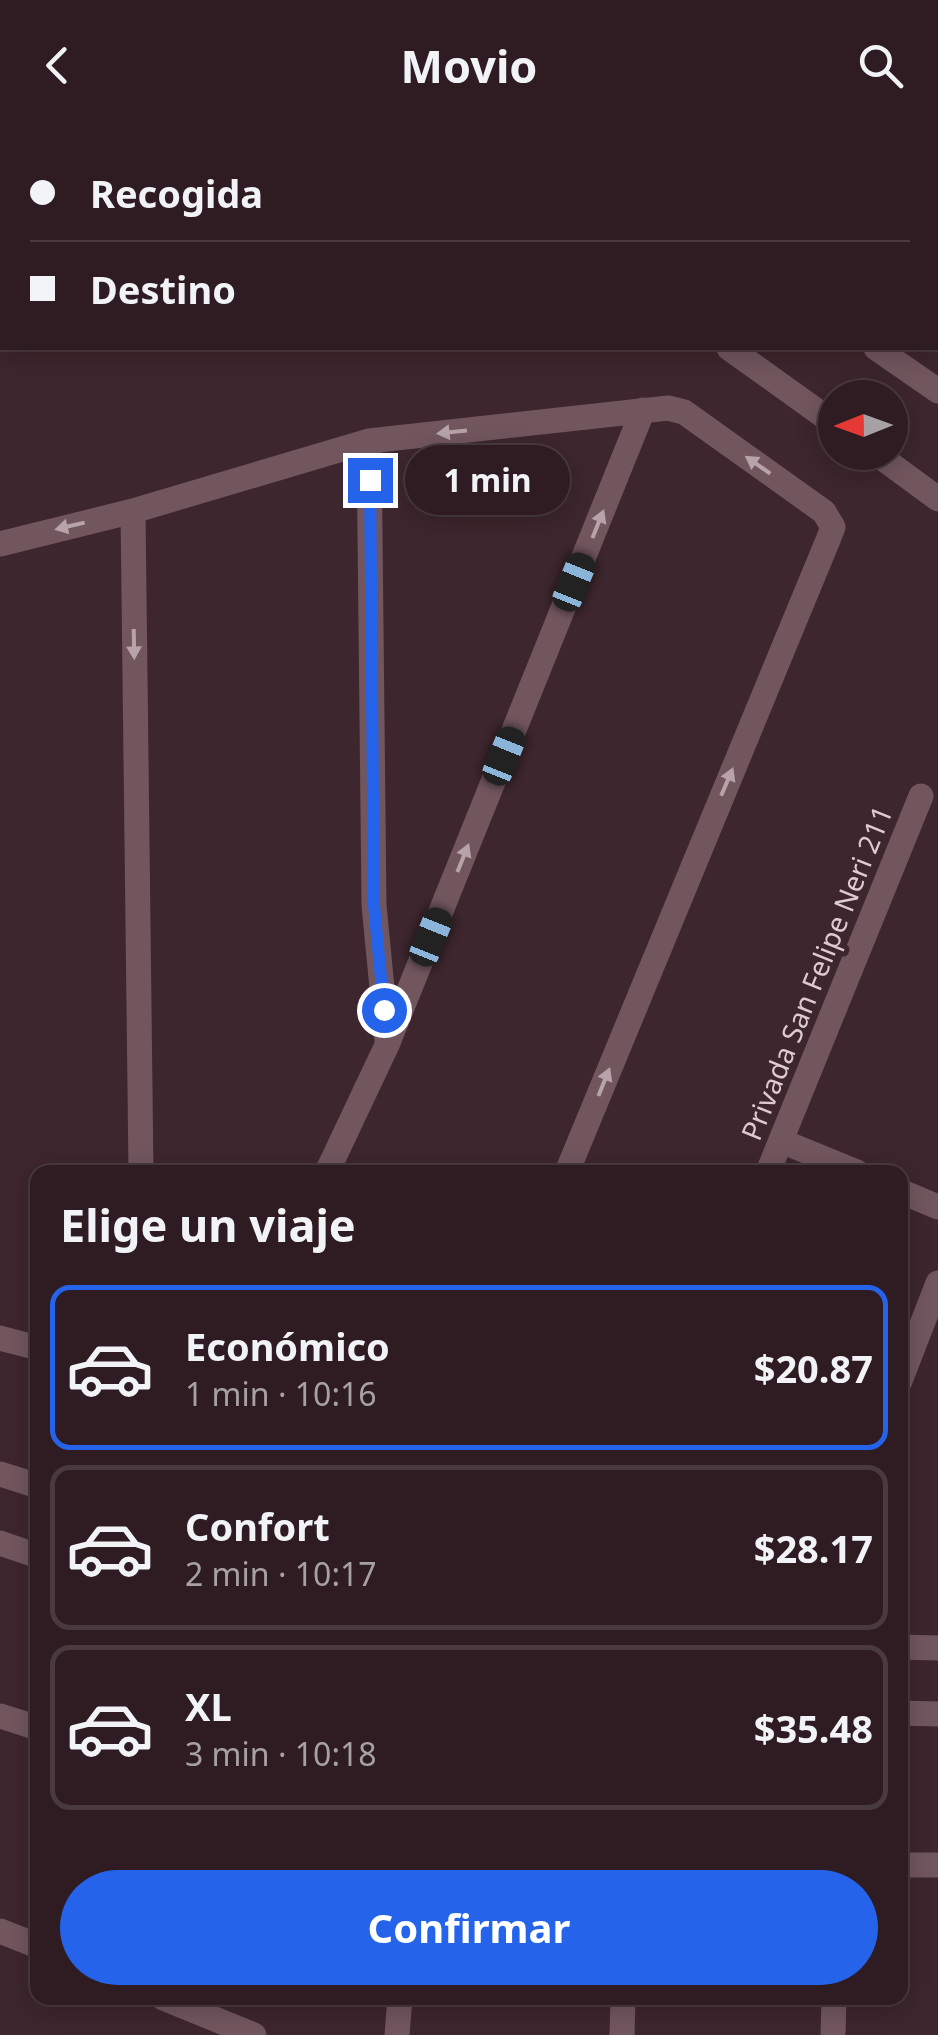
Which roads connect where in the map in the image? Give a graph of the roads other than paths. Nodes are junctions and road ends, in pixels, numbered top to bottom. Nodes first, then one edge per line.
1 (732, 350) edge
2 (879, 350) edge
3 (938, 392) edge
4 (644, 410) junction
5 (818, 412) edge
6 (369, 441) junction
7 (899, 470) edge
8 (938, 499) edge
9 (133, 511) junction
10 (0, 544) edge
11 (921, 796) dead end
12 (387, 1046) junction
13 (781, 1140) junction
14 (141, 1165) edge
15 (330, 1165) edge
16 (570, 1165) edge
17 (771, 1165) edge
18 (840, 1165) edge
19 (908, 1193) edge
20 (938, 1206) edge
21 (938, 1283) edge
22 (0, 1338) edge
23 (30, 1346) edge
24 (908, 1360) edge
25 (0, 1474) edge
26 (30, 1483) edge
27 (0, 1543) edge
28 (30, 1553) edge
29 (908, 1647) edge
30 (938, 1648) edge
31 (908, 1713) edge
32 (938, 1714) edge
33 (0, 1716) edge
34 (30, 1725) edge
35 (908, 1865) edge
36 (938, 1865) edge
37 (0, 1931) edge
38 (30, 1943) edge
39 (180, 2005) edge
40 (399, 2005) edge
41 (623, 2005) edge
42 (834, 2005) edge
43 (254, 2035) edge
44 (397, 2035) edge
45 (622, 2035) edge
46 (833, 2035) edge

1 - 5 street
2 - 3 street
4 -> 6 street
12 -> 4 street
16 -> 4 street
6 - 9 street
6 - 12 street
7 - 8 street
9 -> 10 street
9 -> 14 street
11 - 13 street, Privada San Felipe Neri 211
12 - 15 street
13 - 17 street, Privada San Felipe Neri 211
13 - 18 street
19 - 20 street
21 - 24 street
22 - 23 street
25 - 26 street
27 - 28 street
29 - 30 street
31 - 32 street
33 - 34 street
35 - 36 street
37 - 38 street
39 - 43 street
40 - 44 street
41 - 45 street
42 - 46 street

